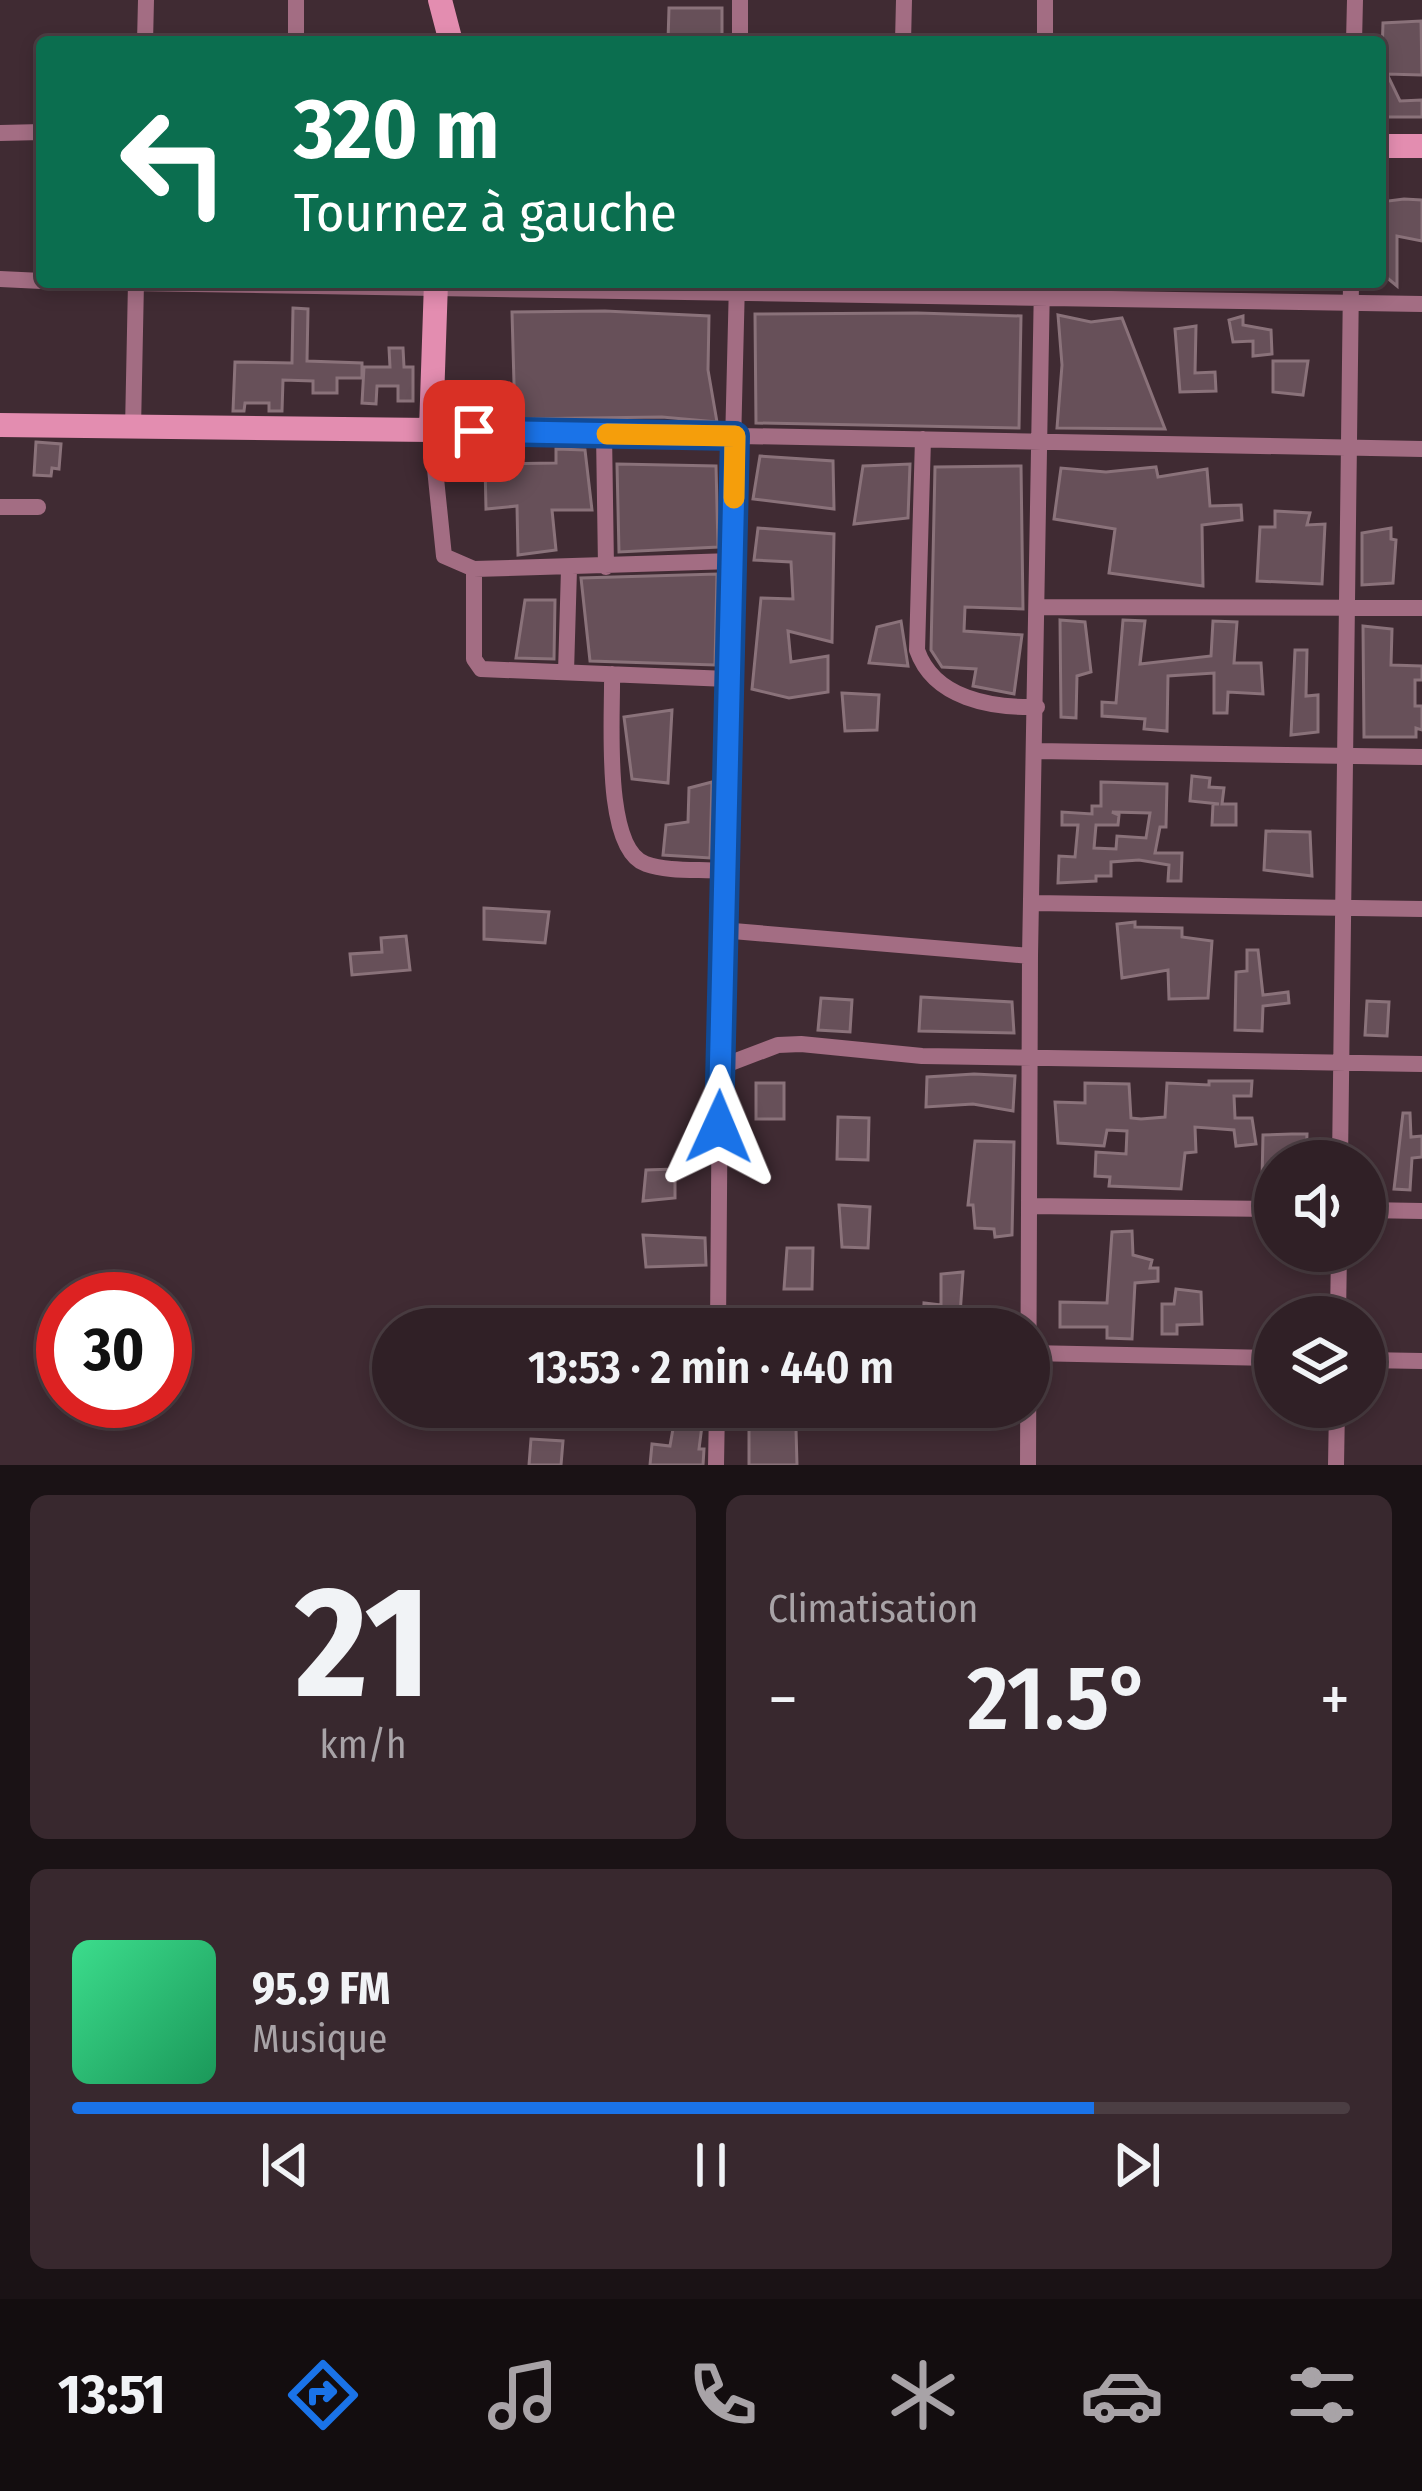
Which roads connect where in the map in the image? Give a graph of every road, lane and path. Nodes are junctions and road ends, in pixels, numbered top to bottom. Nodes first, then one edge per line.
1 (146, 0) edge
2 (296, 0) edge
3 (440, 0) edge
4 (740, 0) edge
5 (904, 0) edge
6 (1046, 0) edge
7 (1354, 0) edge
8 (145, 36) edge
9 (296, 36) edge
10 (449, 36) edge
11 (740, 36) edge
12 (903, 36) edge
13 (1045, 36) edge
14 (1354, 36) edge
15 (36, 132) edge
16 (0, 133) edge
17 (1386, 146) edge
18 (1422, 146) edge
19 (0, 279) edge
20 (36, 281) edge
21 (136, 288) edge
22 (434, 288) edge
23 (737, 288) edge
24 (1351, 288) edge
25 (1042, 290) edge
26 (1351, 303) junction
27 (1422, 304) edge
28 (0, 424) edge
29 (133, 429) junction
30 (431, 430) junction
31 (604, 434) junction
32 (735, 436) junction
33 (922, 439) junction
34 (1040, 441) junction
35 (1349, 446) junction
36 (1422, 449) edge
37 (0, 507) edge
38 (38, 507) dead end
39 (733, 561) junction
40 (606, 567) junction
41 (568, 568) junction
42 (474, 569) junction
43 (1038, 607) junction
44 (1422, 608) edge
45 (1347, 611) junction
46 (566, 672) junction
47 (612, 674) junction
48 (728, 679) junction
49 (1037, 707) junction
50 (1036, 751) junction
51 (1346, 756) junction
52 (1422, 757) edge
53 (723, 871) junction
54 (1034, 903) junction
55 (1343, 908) junction
56 (1422, 909) edge
57 (721, 930) junction
58 (1030, 956) junction
59 (1032, 1058) junction
60 (1341, 1063) junction
61 (1422, 1064) edge
62 (720, 1067) junction
63 (1340, 1140) edge
64 (1030, 1206) junction
65 (1254, 1209) edge
66 (1386, 1210) edge
67 (1422, 1211) edge
68 (718, 1308) edge
69 (1030, 1308) edge
70 (1050, 1353) edge
71 (1254, 1358) edge
72 (1386, 1360) edge
73 (1422, 1361) edge
74 (717, 1428) edge
75 (1029, 1428) edge
76 (1337, 1428) edge
77 (716, 1465) edge
78 (1028, 1465) edge
79 (1336, 1465) edge

1 - 8 street
2 - 9 street
3 - 10 street
4 - 11 street
5 - 12 street
6 - 13 street
7 - 14 street
15 - 16 street
17 - 18 street
19 - 20 street
21 - 29 street
22 - 30 street
23 - 25 street
23 - 32 street
24 - 26 street
25 - 26 street
25 - 34 street
26 - 27 street
26 - 35 street
28 - 29 street
29 - 30 street
30 - 31 street
30 - 42 street
31 - 32 street
31 - 40 street
32 - 33 street
32 - 39 street
33 - 34 street
33 - 49 street
34 - 35 street
34 - 43 street
35 - 36 street
35 - 45 street
37 - 38 street
39 - 40 street
39 - 48 street
40 - 41 street
41 - 42 street
41 - 46 street
42 - 46 street
43 - 45 street
43 - 49 street
44 - 45 street
45 - 51 street
46 - 47 street
47 - 48 street
47 - 53 street
48 - 53 street
49 - 50 street
50 - 51 street
50 - 54 street
51 - 52 street
51 - 55 street
53 - 57 street
54 - 55 street
54 - 58 street
55 - 56 street
55 - 60 street
57 - 58 street
57 - 62 street
58 - 59 street
59 - 60 street
59 - 62 street
59 - 64 street
60 - 61 street
60 - 63 street
62 - 68 street
64 - 65 street
64 - 69 street
66 - 67 street
70 - 71 street
72 - 73 street
74 - 77 street
75 - 78 street
76 - 79 street

